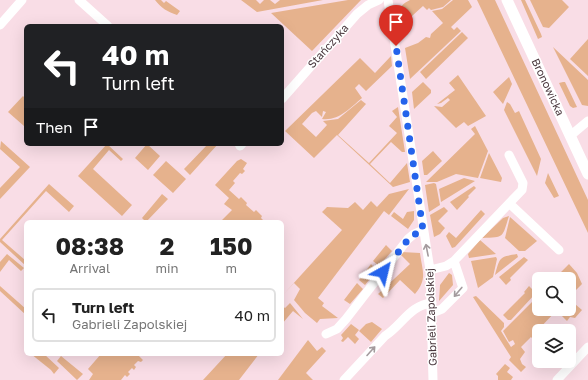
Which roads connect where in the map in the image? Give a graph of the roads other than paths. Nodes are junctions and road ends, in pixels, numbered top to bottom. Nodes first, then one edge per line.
1 (22, 0) edge
2 (79, 0) edge
3 (379, 0) edge
4 (388, 0) edge
5 (507, 0) edge
6 (106, 24) edge
7 (0, 25) edge
8 (284, 97) edge
9 (588, 121) edge
10 (570, 136) junction
11 (509, 155) dead end
12 (588, 174) edge
13 (510, 204) junction
14 (423, 230) junction
15 (558, 250) dead end
16 (454, 261) junction
17 (430, 270) junction
18 (432, 303) junction
19 (432, 313) junction
20 (326, 334) dead end
21 (588, 347) edge
22 (561, 379) edge
23 (344, 380) edge
24 (433, 380) edge

1 - 7 street
2 - 6 street
3 - 8 street, Stańczyka
4 - 14 street, Gabrieli Zapolskiej
5 - 10 street, Bronowicka
9 - 10 street
10 - 12 street, Bronowicka
11 - 13 street
13 - 15 street
13 - 16 street
17 -> 14 street, Gabrieli Zapolskiej
14 - 20 street
16 - 17 street
16 -> 19 street
17 - 18 street, Gabrieli Zapolskiej
18 - 19 street, Gabrieli Zapolskiej
23 -> 18 street
19 - 24 street, Gabrieli Zapolskiej
21 - 22 street

